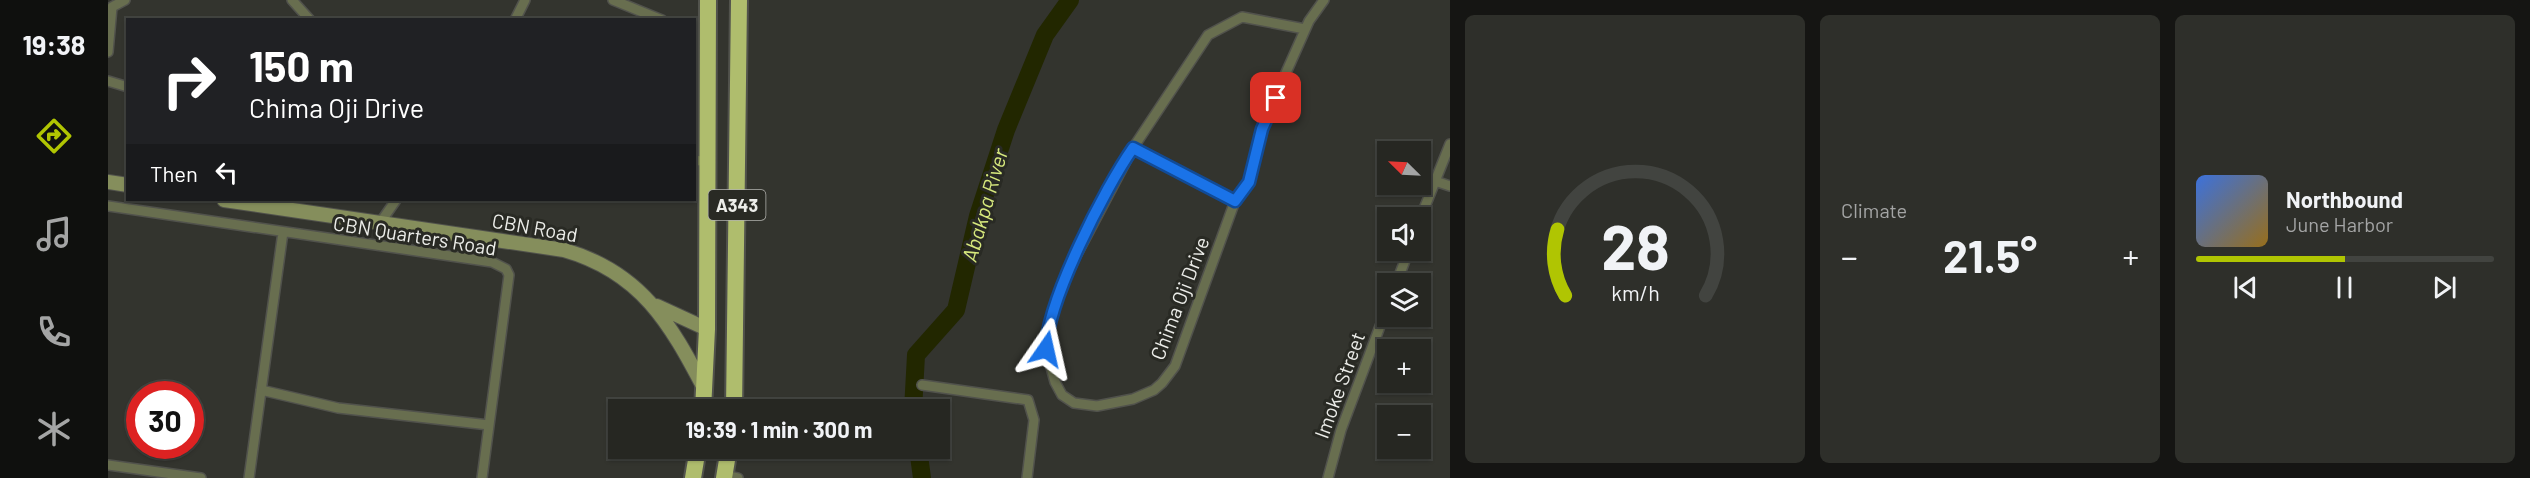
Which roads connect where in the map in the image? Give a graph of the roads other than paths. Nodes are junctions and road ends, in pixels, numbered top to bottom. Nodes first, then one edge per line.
1 (125, 0) edge
2 (292, 0) edge
3 (525, 0) edge
4 (613, 0) edge
5 (708, 0) edge
6 (739, 0) edge
7 (1324, 0) edge
8 (308, 18) edge
9 (516, 18) edge
10 (657, 18) edge
11 (1305, 29) junction
12 (701, 36) edge
13 (108, 52) edge
14 (108, 81) edge
15 (126, 86) edge
16 (1450, 144) edge
17 (1133, 148) junction
18 (701, 161) edge
19 (1435, 181) junction
20 (108, 182) edge
21 (126, 185) edge
22 (1450, 186) edge
23 (238, 201) edge
24 (395, 201) edge
25 (1235, 201) junction
26 (296, 205) edge
27 (108, 206) edge
28 (1425, 207) edge
29 (380, 223) junction
30 (283, 232) junction
31 (651, 303) junction
32 (1380, 327) edge
33 (707, 329) junction
34 (922, 385) dead end
35 (261, 390) junction
36 (705, 390) junction
37 (704, 399) edge
38 (734, 399) edge
39 (489, 425) junction
40 (696, 459) edge
41 (729, 459) edge
42 (108, 465) edge
43 (729, 477) edge
44 (201, 478) edge
45 (249, 478) edge
46 (482, 478) edge
47 (693, 478) edge
48 (1027, 478) edge
49 (1328, 478) edge

1 - 13 street
2 - 8 street
3 - 9 street
4 - 10 street
5 - 12 highway, A343
6 - 38 highway, A343
7 - 11 street, Chima Oji Drive
11 - 17 street, Chima Oji Drive
11 - 25 street, Chima Oji Drive
12 - 18 highway, A343
14 - 15 street
16 - 19 street
17 - 25 street
17 - 25 street, Chima Oji Drive
18 - 33 highway, A343
19 - 22 street
19 - 28 street
20 - 21 main road
23 - 26 main road, CBN Road
24 - 29 street
26 - 29 main road, CBN Road
27 - 30 street, CBN Quarters Road
29 - 31 main road, CBN Road
30 - 35 street
30 - 39 street, CBN Quarters Road
31 - 33 main road
31 - 36 main road, CBN Road
32 - 49 street, Imoke Street
33 - 36 highway, A343
34 - 48 street
35 - 39 street
35 - 45 street
36 - 37 highway, A343
39 - 46 street, CBN Quarters Road
40 - 47 highway
41 - 43 highway
42 - 44 street

